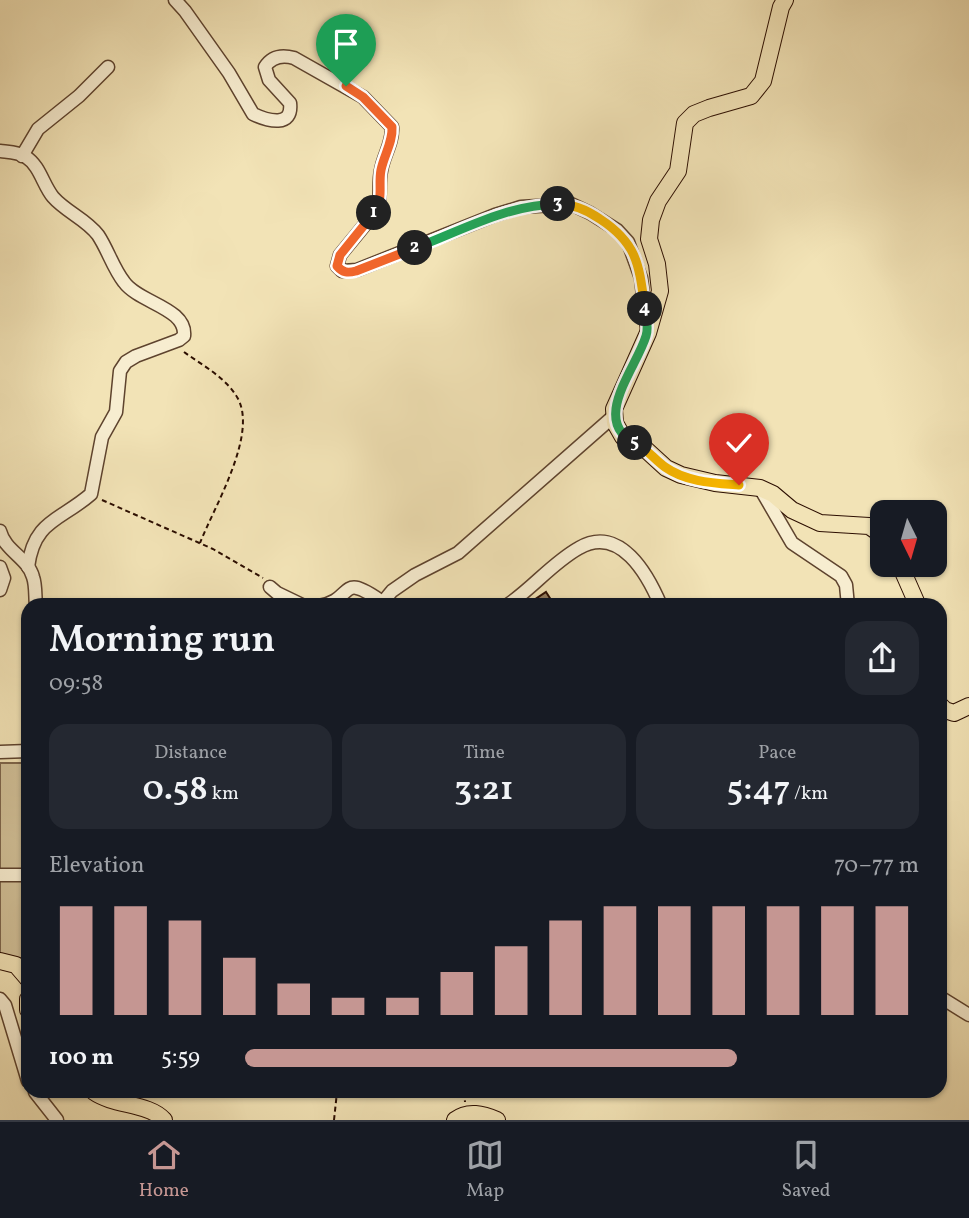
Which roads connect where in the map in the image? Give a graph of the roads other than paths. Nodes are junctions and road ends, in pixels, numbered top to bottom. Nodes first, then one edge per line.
1 (175, 0) edge
2 (786, 0) edge
3 (108, 67) dead end
4 (0, 151) edge
5 (22, 156) junction
6 (648, 333) junction
7 (615, 415) junction
8 (760, 488) junction
9 (870, 527) edge
10 (0, 531) edge
11 (0, 567) edge
12 (28, 567) junction
13 (906, 578) edge
14 (270, 587) road end
15 (0, 590) edge
16 (35, 598) edge
17 (287, 598) edge
18 (337, 598) edge
19 (376, 598) edge
20 (389, 598) edge
21 (516, 598) edge
22 (658, 598) edge
23 (847, 598) edge
24 (914, 598) edge
25 (969, 706) edge
26 (947, 711) edge
27 (21, 751) edge
28 (0, 752) edge
29 (0, 875) edge
30 (21, 875) edge
31 (0, 961) edge
32 (21, 971) edge
33 (0, 999) edge
34 (947, 1001) edge
35 (969, 1015) edge
36 (21, 1058) edge
37 (40, 1098) edge
38 (106, 1098) edge
39 (57, 1120) edge
40 (164, 1120) edge
41 (455, 1120) edge
42 (497, 1120) edge

1 - 6 street
2 - 6 main road
3 - 5 street
4 - 5 street
5 - 12 street
6 - 7 main road
7 - 8 main road
7 - 20 street
8 - 9 main road
8 - 23 street
10 - 12 street
11 - 15 street
12 - 16 street
13 - 24 main road
14 - 17 street
18 - 19 street
21 - 22 street
25 - 26 main road
27 - 28 street
29 - 30 street
31 - 32 main road
33 - 36 street
34 - 35 street
37 - 39 street
38 - 40 main road
41 - 42 main road

